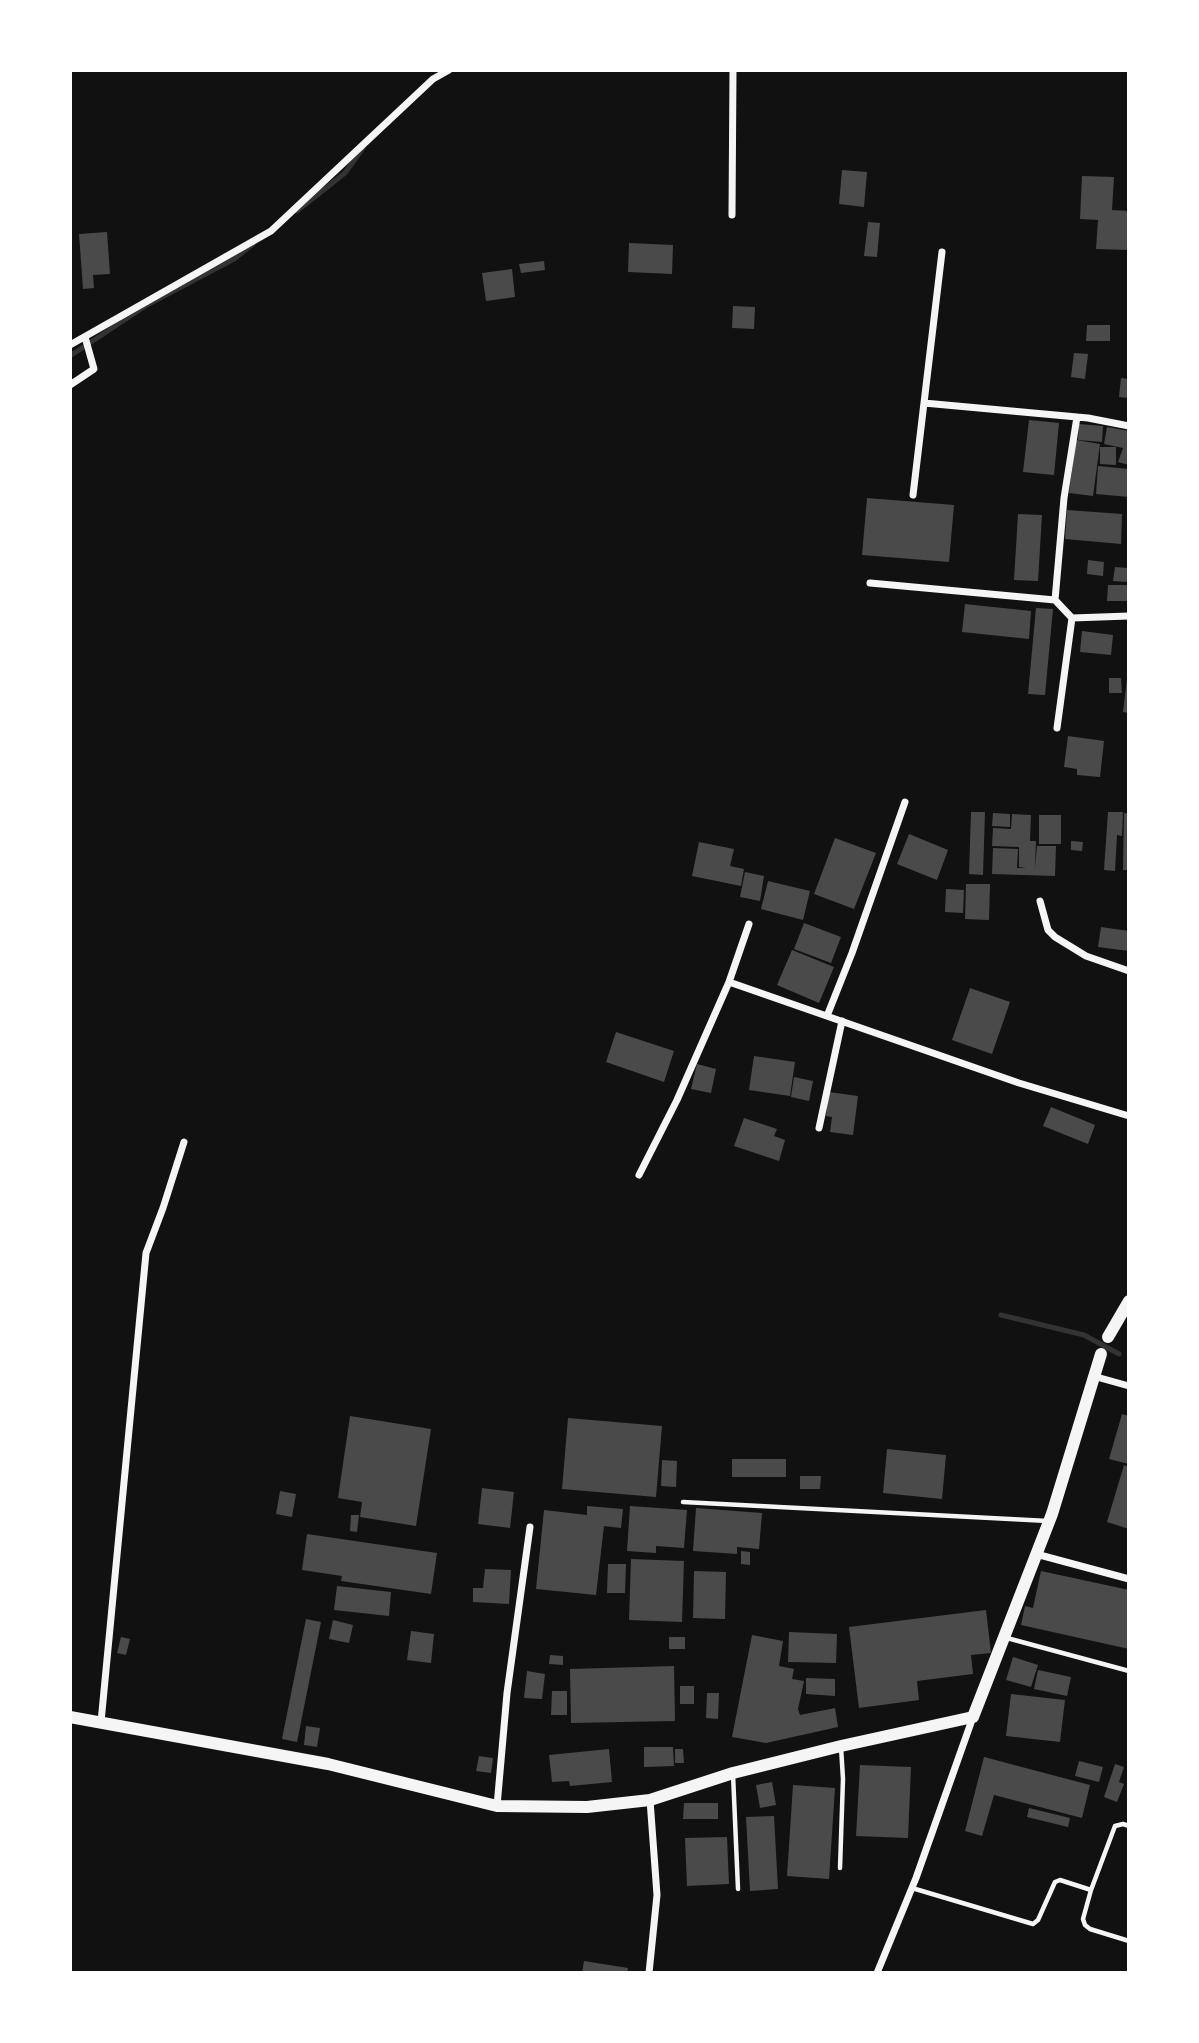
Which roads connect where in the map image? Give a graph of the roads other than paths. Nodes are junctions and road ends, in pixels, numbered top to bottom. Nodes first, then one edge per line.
1 (449, 70) edge
2 (733, 70) edge
3 (732, 215) dead end
4 (942, 252) dead end
5 (85, 338) junction
6 (70, 345) edge
7 (70, 385) edge
8 (924, 403) junction
9 (1077, 418) junction
10 (1129, 426) edge
11 (913, 495) dead end
12 (870, 583) dead end
13 (1055, 600) junction
14 (1129, 616) edge
15 (1072, 618) junction
16 (1057, 728) dead end
17 (905, 802) dead end
18 (1040, 901) dead end
19 (749, 923) dead end
20 (1129, 971) edge
21 (729, 982) junction
22 (827, 1016) junction
23 (840, 1020) junction
24 (1129, 1116) edge
25 (819, 1128) dead end
26 (184, 1142) dead end
27 (639, 1175) dead end
28 (1129, 1301) edge
29 (1108, 1337) joint
30 (1101, 1354) joint
31 (1093, 1376) junction
32 (1129, 1386) edge
33 (682, 1502) dead end
34 (1049, 1521) junction
35 (530, 1527) dead end
36 (1036, 1554) junction
37 (1129, 1579) edge
38 (1002, 1637) junction
39 (1129, 1671) edge
40 (70, 1717) edge
41 (972, 1717) junction
42 (101, 1722) junction
43 (841, 1746) junction
44 (733, 1773) junction
45 (650, 1800) junction
46 (497, 1805) junction
47 (1129, 1826) edge
48 (840, 1868) dead end
49 (912, 1888) junction
50 (738, 1889) dead end
51 (1091, 1890) junction
52 (1129, 1941) edge
53 (649, 1973) edge
54 (877, 1973) edge

1 - 5 street
2 - 3 street
4 - 8 street
5 - 6 street
5 - 7 street
8 - 9 street
8 - 11 street
9 - 10 street
9 - 13 street
12 - 13 street
13 - 15 street
14 - 15 street
15 - 16 street
17 - 22 street
18 - 20 street
19 - 21 street
21 - 22 street
21 - 27 street
22 - 23 street
23 - 24 street
23 - 25 street
26 - 42 street
28 - 29 street
29 - 30 street
30 - 31 street
31 - 32 street
31 - 34 street
33 - 34 lane
34 - 36 street
35 - 46 street
36 - 37 street
36 - 38 street
38 - 39 lane
38 - 41 street
40 - 42 street
41 - 43 street
41 - 49 street
42 - 46 street
43 - 44 street
43 - 48 lane
44 - 45 street
44 - 50 lane
45 - 46 street
45 - 53 street
47 - 51 lane
49 - 51 lane
49 - 54 street
51 - 52 lane

